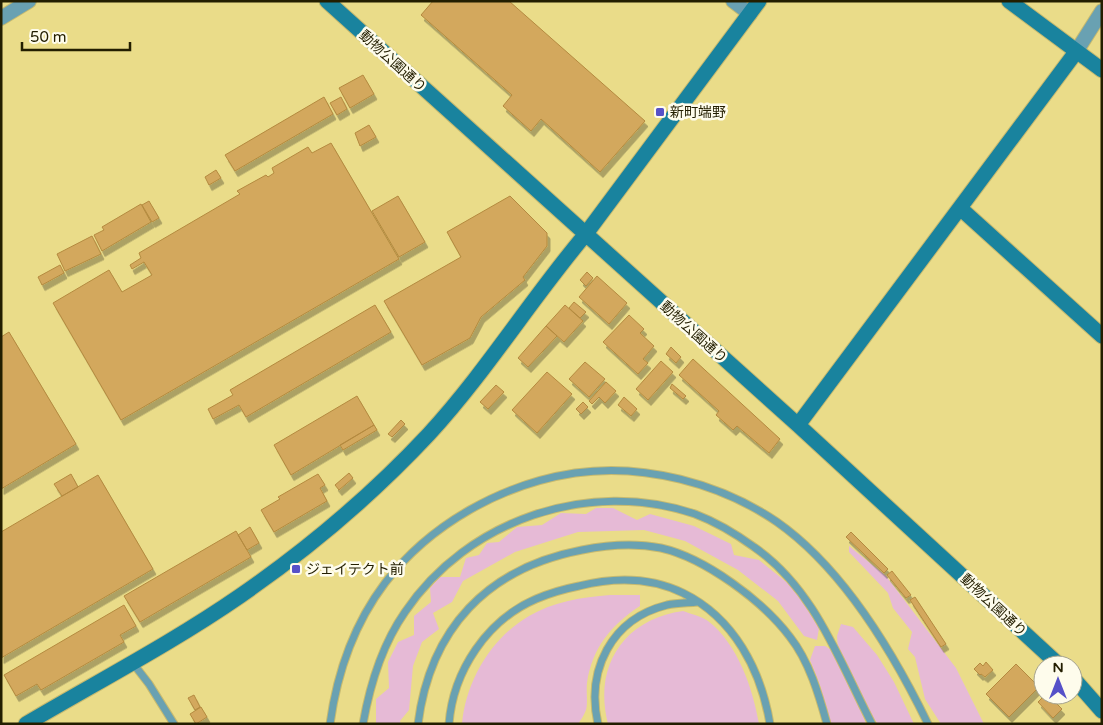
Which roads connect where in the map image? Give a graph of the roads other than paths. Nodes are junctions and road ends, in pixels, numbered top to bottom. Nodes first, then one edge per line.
1 (29, 1) edge
2 (327, 1) edge
3 (734, 1) edge
4 (759, 1) edge
5 (1009, 1) edge
6 (1102, 11) edge
7 (750, 14) junction
8 (1, 18) edge
9 (1076, 52) junction
10 (1102, 70) edge
11 (960, 208) junction
12 (585, 235) junction
13 (1102, 336) edge
14 (798, 425) junction
15 (698, 602) junction
16 (1048, 655) edge
17 (131, 662) junction
18 (1083, 689) edge
19 (1102, 711) edge
20 (26, 724) edge
21 (174, 724) edge
22 (330, 724) edge
23 (363, 724) edge
24 (418, 724) edge
25 (449, 724) edge
26 (598, 724) edge
27 (770, 724) edge
28 (827, 724) edge
29 (872, 724) edge
30 (927, 724) edge

1 - 8 street
2 - 12 street, 動物公園通り
3 - 7 street
4 - 7 street
5 - 9 street
6 - 9 street
7 - 12 street
9 - 10 street
9 - 11 street
11 - 13 street
11 - 14 street
12 - 14 street, 動物公園通り
12 - 17 street
14 - 16 street, 動物公園通り
15 - 25 lane
15 - 26 lane
15 - 27 lane
17 - 20 street
17 - 21 lane
18 - 19 street
22 - 30 lane
23 - 29 lane
24 - 28 lane

